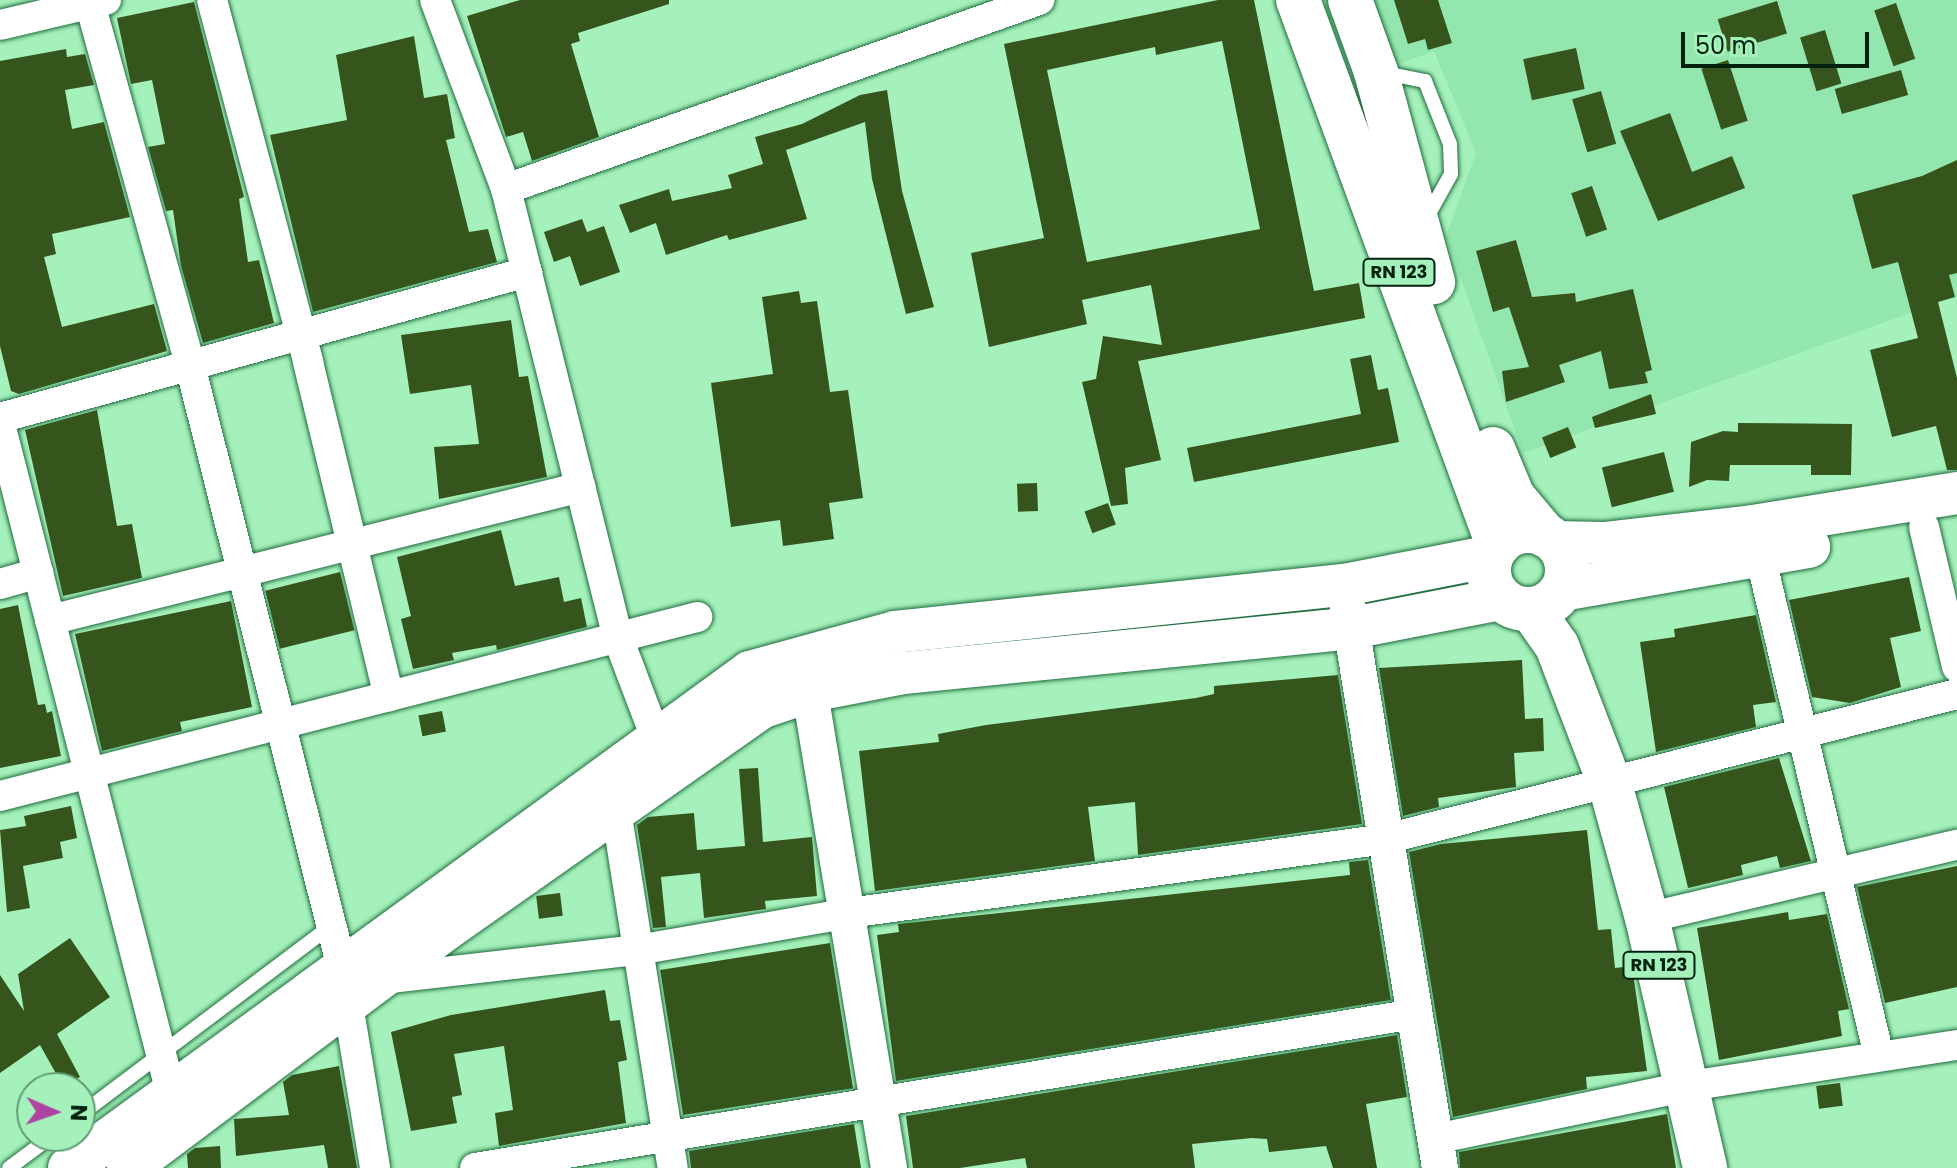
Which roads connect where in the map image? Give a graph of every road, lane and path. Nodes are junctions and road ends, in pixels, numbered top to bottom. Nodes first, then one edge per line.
1 (212, 0) edge
2 (435, 0) edge
3 (1039, 0) edge
4 (1298, 0) edge
5 (1350, 0) edge
6 (95, 1) edge
7 (0, 25) edge
8 (506, 189) junction
9 (1402, 236) junction
10 (527, 272) junction
11 (302, 337) junction
12 (191, 369) junction
13 (0, 421) edge
14 (581, 487) junction
15 (1957, 493) edge
16 (1940, 524) edge
17 (1550, 538) junction
18 (352, 543) junction
19 (1495, 551) junction
20 (1760, 555) junction
21 (241, 571) junction
22 (38, 573) junction
23 (0, 584) edge
24 (1344, 585) junction
25 (1537, 599) junction
26 (697, 617) dead end
27 (50, 620) junction
28 (1352, 628) junction
29 (895, 632) junction
30 (618, 638) junction
31 (1957, 667) edge
32 (807, 672) junction
33 (904, 673) junction
34 (1957, 694) edge
35 (389, 696) junction
36 (280, 724) junction
37 (1798, 730) junction
38 (662, 754) junction
39 (89, 773) junction
40 (1607, 774) junction
41 (0, 796) edge
42 (616, 810) junction
43 (1386, 839) junction
44 (1957, 845) edge
45 (1838, 871) junction
46 (849, 913) junction
47 (1647, 918) junction
48 (331, 926) junction
49 (638, 950) junction
50 (381, 979) junction
51 (344, 986) junction
52 (1414, 1014) junction
53 (1957, 1045) edge
54 (1879, 1056) junction
55 (166, 1073) junction
56 (1689, 1086) junction
57 (878, 1100) junction
58 (96, 1107) edge
59 (668, 1137) junction
60 (30, 1152) edge
61 (1437, 1153) edge
62 (9, 1168) edge
63 (69, 1168) edge
64 (128, 1168) edge
65 (375, 1168) edge
66 (475, 1168) edge
67 (673, 1168) edge
68 (889, 1168) edge
69 (1705, 1168) edge

1 - 11 street
2 - 8 street
3 - 8 street
4 - 9 main road, RN 123
5 - 9 main road, RN 123
6 - 7 street
6 - 12 street
8 - 10 street
9 - 17 main road, RN 123
9 - 19 main road, RN 123
10 - 11 street
10 - 14 street
11 - 12 street
11 - 18 street
12 - 13 street
12 - 21 street
13 - 22 street
14 - 18 street
14 - 30 street
15 - 17 main road
16 - 20 main road
16 - 31 street
17 - 19 main road
17 - 25 main road
18 - 21 street
18 - 35 street
19 - 24 main road
19 - 25 main road
20 - 25 main road
20 - 37 street
21 - 27 street
21 - 36 street
22 - 23 street
22 - 27 street
24 - 28 street
24 - 29 main road
25 - 28 main road
25 - 40 main road, RN 123
26 - 30 street
27 - 39 street
28 - 33 main road
28 - 43 street
29 - 32 main road
29 - 33 main road
30 - 35 street
30 - 38 street
32 - 33 main road
32 - 38 main road
32 - 46 street
34 - 37 street
35 - 36 street
36 - 39 street
36 - 48 street
37 - 40 street
37 - 45 street
38 - 42 main road
38 - 51 main road
39 - 41 street
39 - 55 street
40 - 43 street
40 - 47 main road, RN 123
42 - 49 street
42 - 50 main road
43 - 46 street
43 - 52 street
44 - 45 street
45 - 47 street
45 - 54 street
46 - 49 street
46 - 57 street
47 - 56 main road, RN 123
48 - 51 street
48 - 55 lane
49 - 50 street
49 - 59 street
50 - 51 main road
51 - 55 main road
51 - 64 main road
51 - 65 street
52 - 57 street
52 - 61 street
53 - 54 street
54 - 56 street
55 - 58 lane
55 - 63 main road
56 - 61 street
56 - 69 main road, RN 123
57 - 59 street
57 - 68 street
59 - 66 street
59 - 67 street
60 - 62 lane

